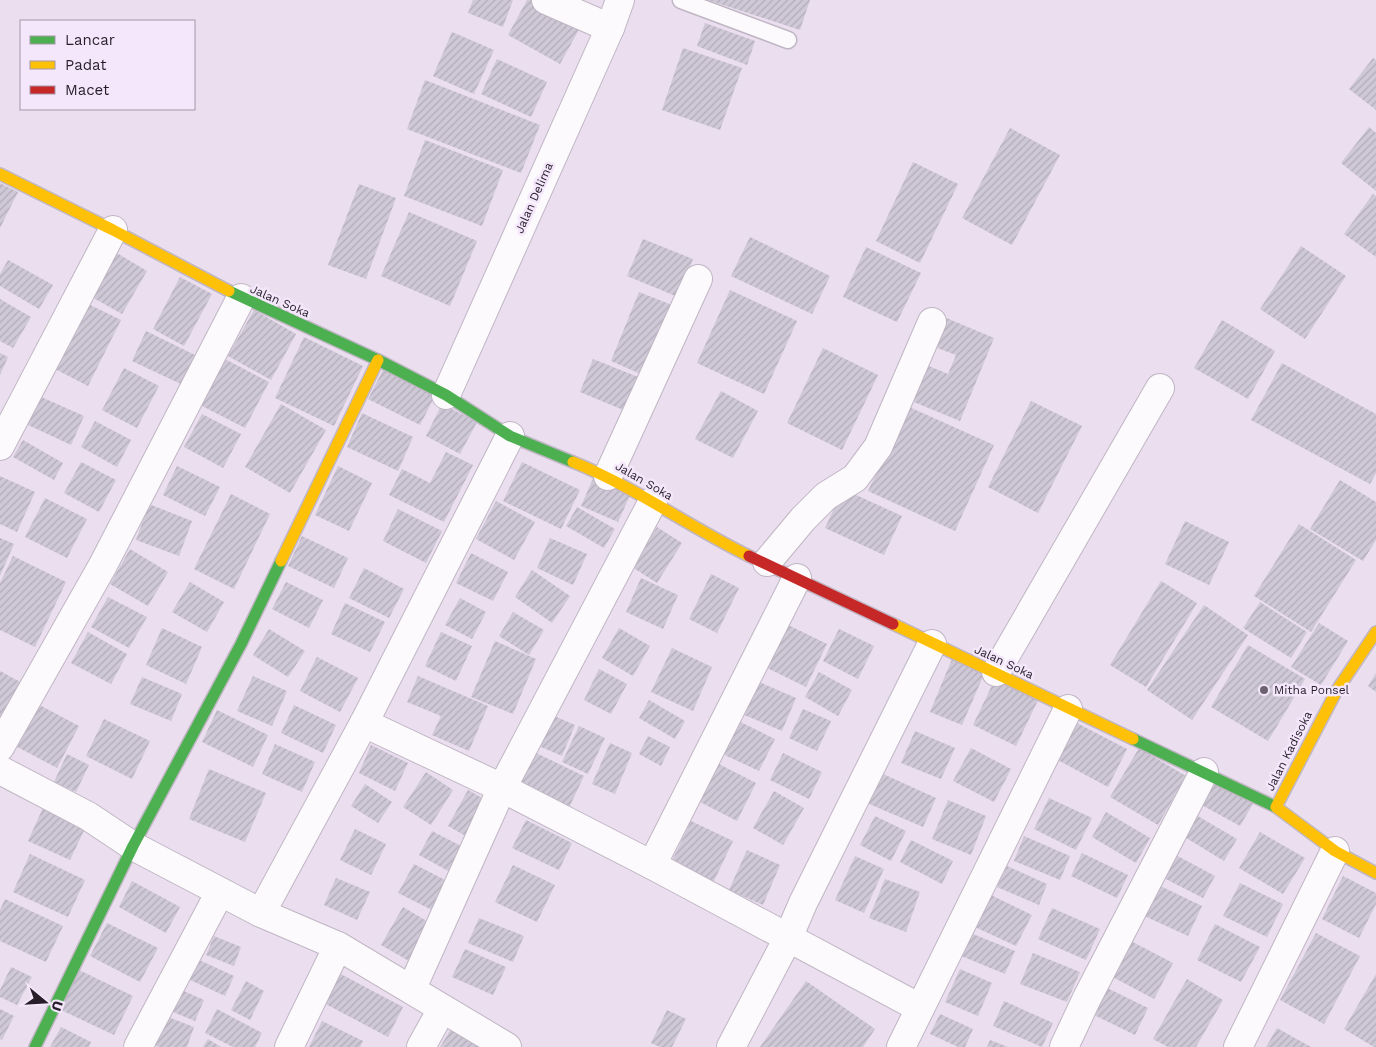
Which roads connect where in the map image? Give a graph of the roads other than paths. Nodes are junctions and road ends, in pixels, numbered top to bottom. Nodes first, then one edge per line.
1 (546, 0) edge
2 (620, 0) edge
3 (681, 0) edge
4 (610, 28) junction
5 (788, 40) dead end
6 (0, 174) edge
7 (113, 230) junction
8 (698, 279) dead end
9 (240, 298) junction
10 (932, 322) dead end
11 (378, 360) junction
12 (1160, 388) dead end
13 (446, 395) junction
14 (510, 436) junction
15 (0, 446) edge
16 (608, 476) junction
17 (653, 501) junction
18 (767, 562) junction
19 (797, 578) junction
20 (1376, 632) edge
21 (932, 644) junction
22 (996, 672) junction
23 (1068, 709) junction
24 (364, 724) junction
25 (0, 747) edge
26 (0, 770) edge
27 (1204, 772) junction
28 (502, 788) junction
29 (1276, 808) junction
30 (133, 846) junction
31 (1335, 851) junction
32 (652, 865) junction
33 (1376, 873) edge
34 (220, 892) junction
35 (261, 913) junction
36 (788, 938) junction
37 (338, 946) junction
38 (412, 988) junction
39 (920, 1008) junction
40 (442, 1009) junction
41 (35, 1047) edge
42 (138, 1047) edge
43 (289, 1047) edge
44 (422, 1047) edge
45 (507, 1047) edge
46 (731, 1047) edge
47 (901, 1047) edge
48 (1064, 1047) edge
49 (1238, 1047) edge

1 - 4 street
2 - 4 street, Jalan Delima
3 - 5 lane
4 - 13 street, Jalan Delima
6 - 7 street, Jalan Soka
7 - 9 street, Jalan Soka
7 - 15 street
8 - 16 street
9 - 11 street, Jalan Soka
9 - 25 street
10 - 18 street
11 - 13 street, Jalan Soka
11 - 30 street
12 - 22 street
13 - 14 street, Jalan Soka
14 - 16 street, Jalan Soka
14 - 24 street
16 - 17 street, Jalan Soka
17 - 18 street, Jalan Soka
17 - 28 street
18 - 19 street, Jalan Soka
19 - 21 street, Jalan Soka
19 - 32 street
20 - 29 street, Jalan Kadisoka
21 - 22 street, Jalan Soka
21 - 36 street
22 - 23 street, Jalan Soka
23 - 27 street, Jalan Soka
23 - 39 street
24 - 28 street
24 - 35 street
26 - 30 street
27 - 29 street, Jalan Soka
27 - 48 street
28 - 32 street
28 - 38 street
29 - 31 street, Jalan Kadisoka
30 - 34 street
30 - 41 street
31 - 33 street, Jalan Kadisoka
31 - 49 street
32 - 36 street
34 - 35 street
34 - 42 street
35 - 37 street
36 - 39 street
36 - 46 street
37 - 38 street
37 - 43 street
38 - 40 street
39 - 47 street
40 - 44 street
40 - 45 street

